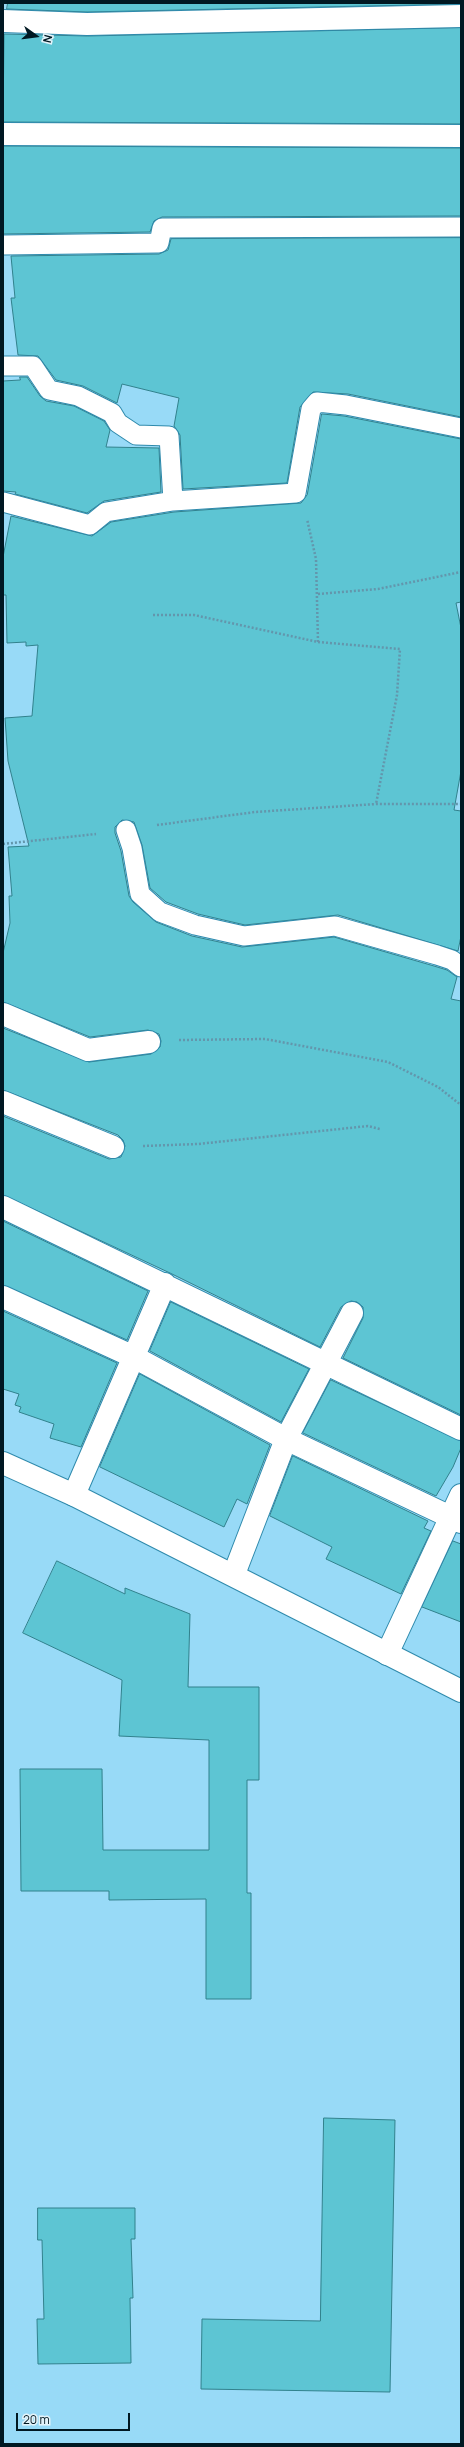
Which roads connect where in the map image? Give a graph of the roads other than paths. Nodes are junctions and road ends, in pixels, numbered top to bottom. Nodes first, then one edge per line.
1 (461, 16) edge
2 (3, 21) edge
3 (3, 134) edge
4 (461, 136) edge
5 (461, 227) edge
6 (3, 245) edge
7 (3, 366) edge
8 (461, 428) edge
9 (173, 501) junction
10 (3, 502) edge
11 (126, 830) road end
12 (461, 967) edge
13 (3, 1014) edge
14 (149, 1042) road end
15 (3, 1102) edge
16 (113, 1147) road end
17 (3, 1207) edge
18 (165, 1284) junction
19 (3, 1297) edge
20 (352, 1313) dead end
21 (134, 1357) junction
22 (327, 1364) junction
23 (461, 1429) edge
24 (286, 1439) junction
25 (3, 1463) edge
26 (74, 1495) junction
27 (461, 1495) edge
28 (456, 1519) edge
29 (234, 1574) junction
30 (387, 1654) junction
31 (461, 1691) edge

1 - 2 street
3 - 4 street
5 - 6 lane
7 - 9 lane
8 - 9 lane
9 - 10 lane
11 - 12 lane
13 - 14 street
15 - 16 street
17 - 18 street
18 - 21 street
18 - 22 street
19 - 21 street
20 - 22 street
21 - 24 street
21 - 26 street
22 - 23 street
22 - 24 street
24 - 28 street
24 - 29 street
25 - 26 street
26 - 29 street
27 - 28 street
28 - 30 street
29 - 30 street
30 - 31 street

